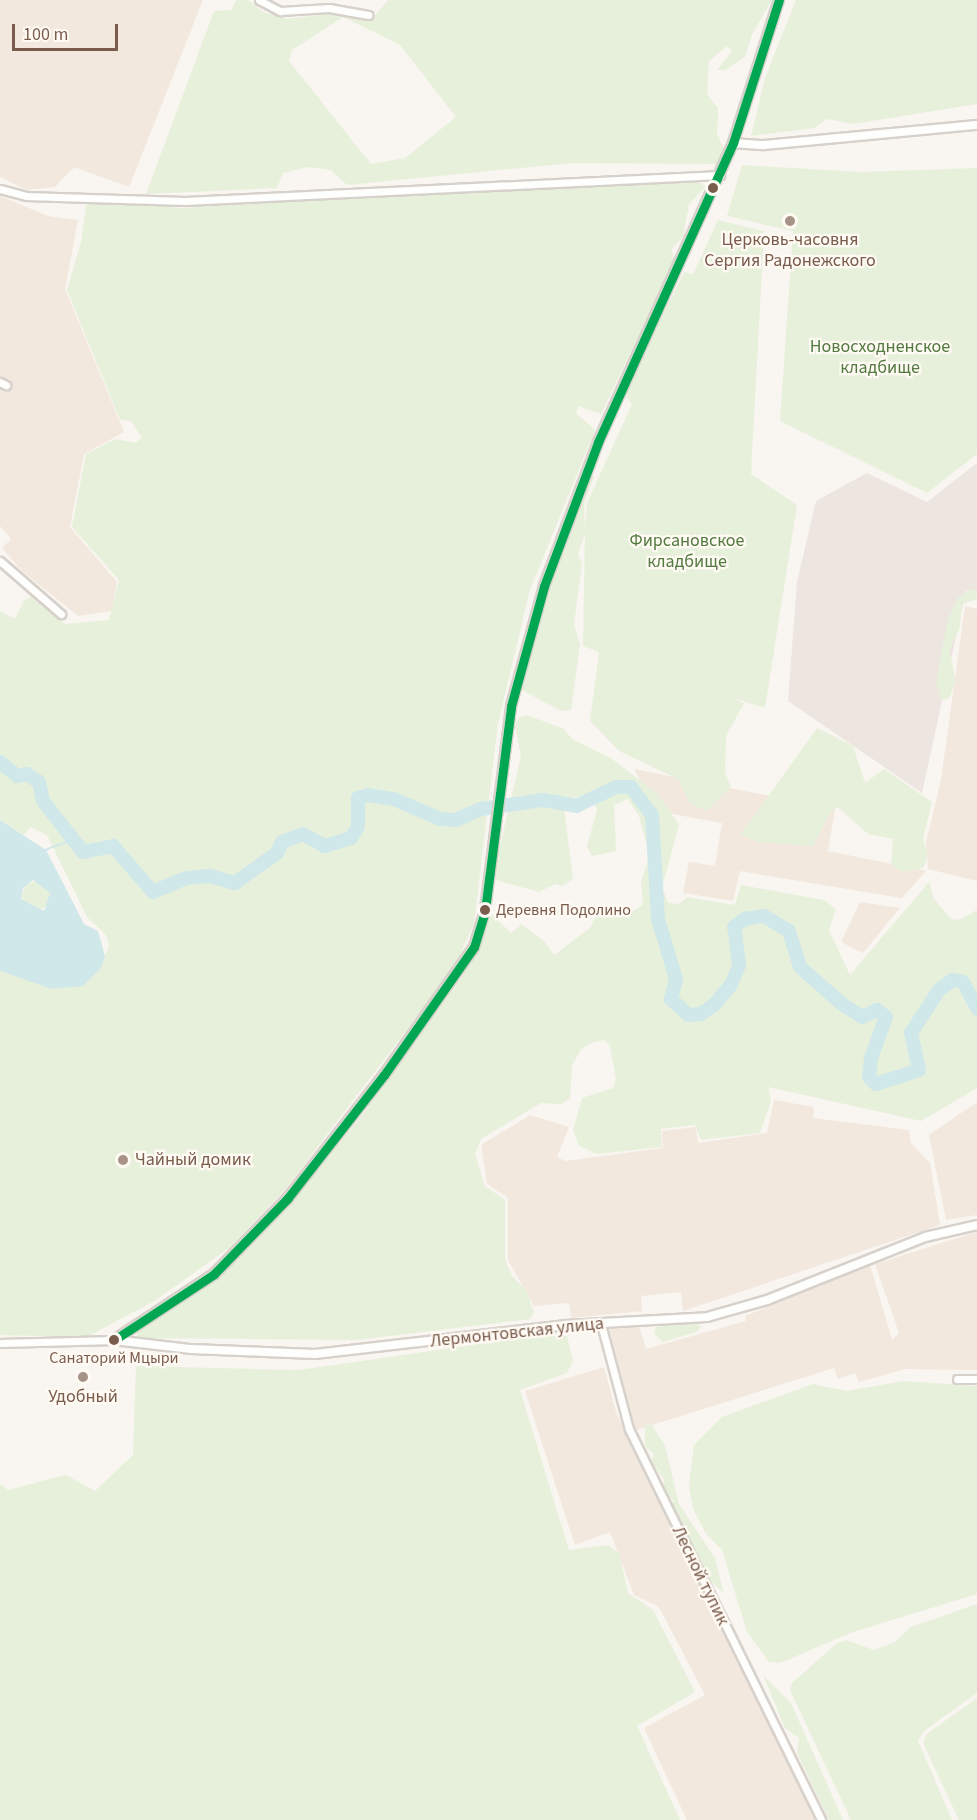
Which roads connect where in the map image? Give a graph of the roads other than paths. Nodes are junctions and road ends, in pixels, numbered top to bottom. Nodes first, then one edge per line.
1 (259, 0) edge
2 (779, 0) edge
3 (368, 15) dead end
4 (977, 125) edge
5 (734, 143) junction
6 (720, 175) junction
7 (0, 189) edge
8 (0, 561) edge
9 (61, 614) dead end
10 (977, 1225) edge
11 (601, 1324) junction
12 (114, 1340) junction
13 (0, 1343) edge
14 (957, 1379) dead end
15 (977, 1379) edge
16 (821, 1820) edge

1 - 3 street
2 - 5 street
4 - 5 street
5 - 6 street
6 - 7 street
6 - 12 street
8 - 9 street
10 - 11 street, Лермонтовская улица
11 - 12 street, Лермонтовская улица
11 - 16 street, Лесной тупик
12 - 13 street
14 - 15 street

